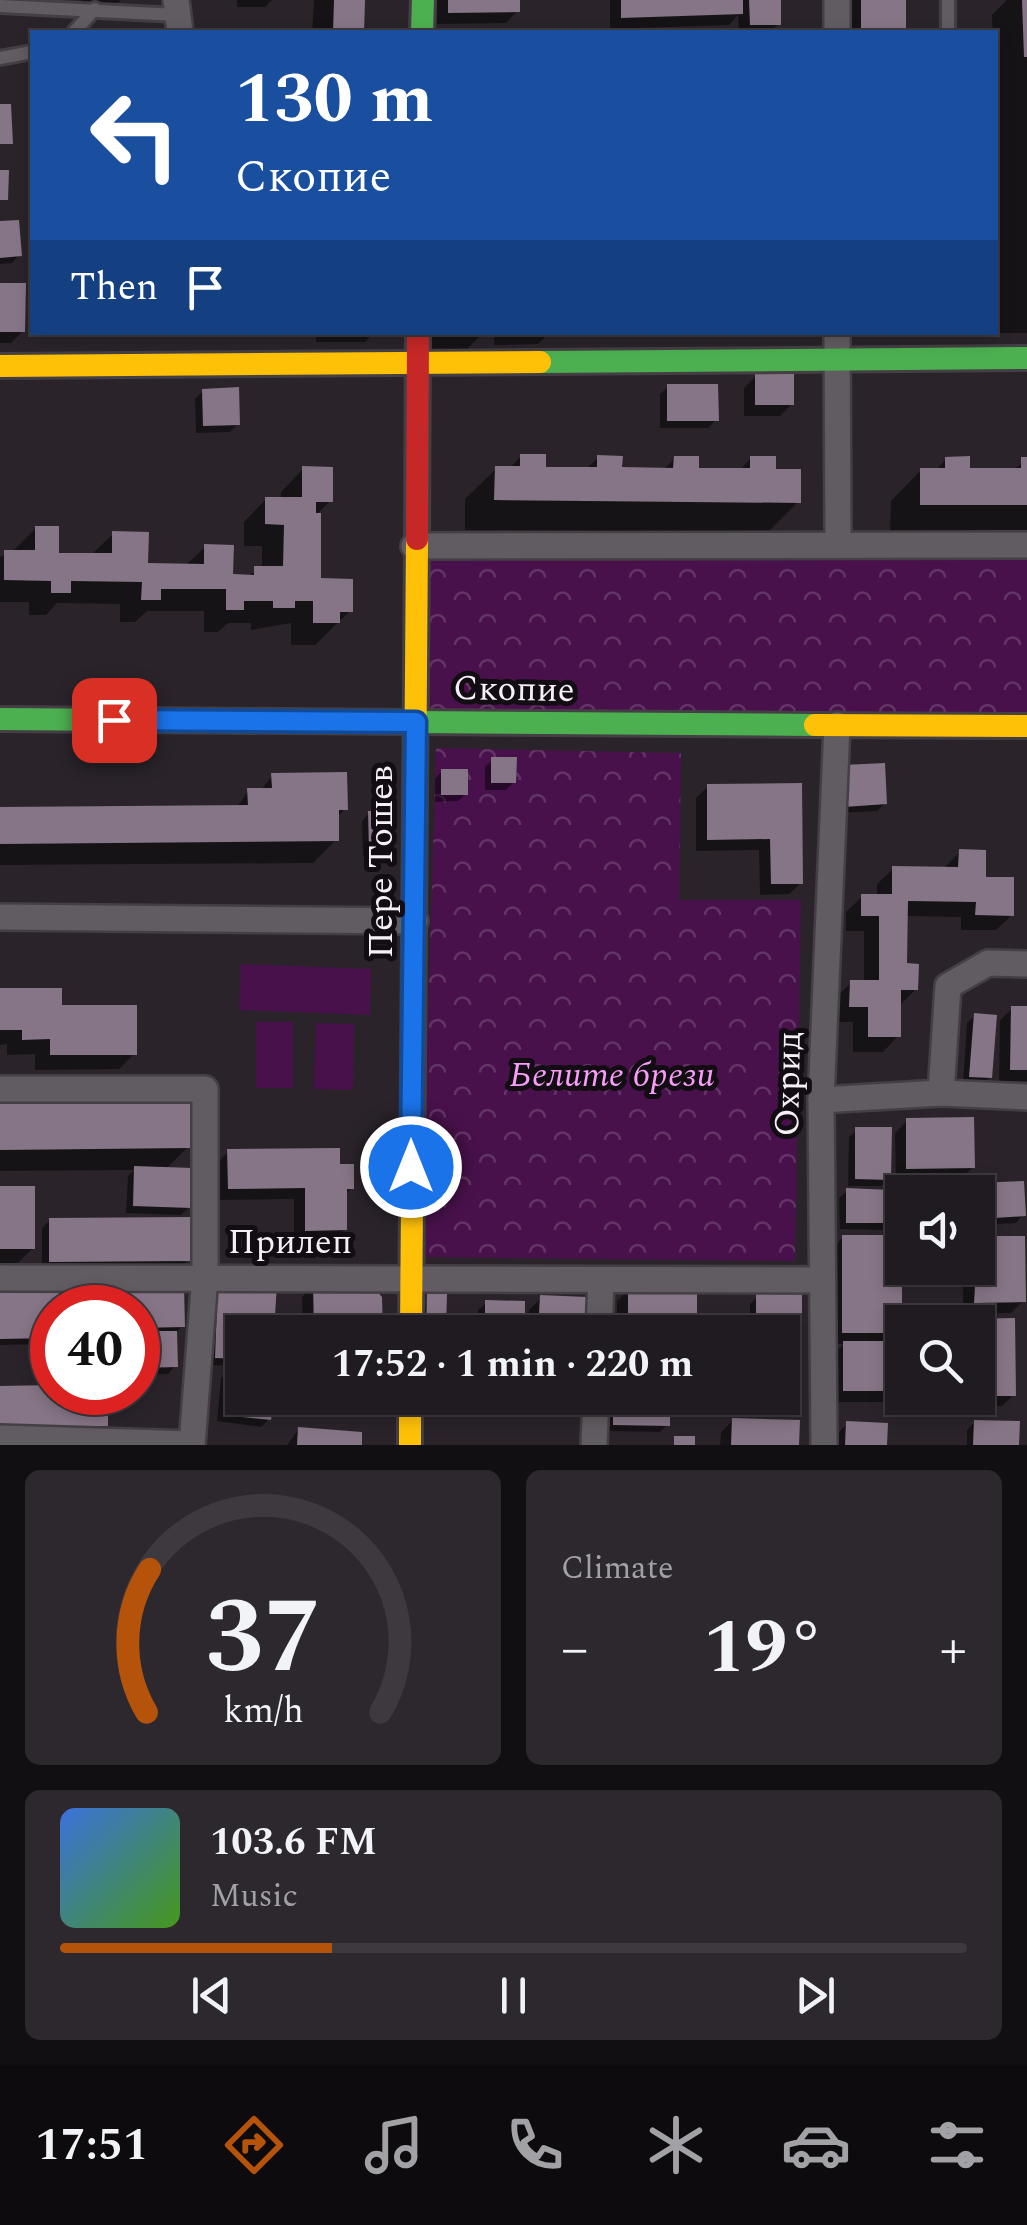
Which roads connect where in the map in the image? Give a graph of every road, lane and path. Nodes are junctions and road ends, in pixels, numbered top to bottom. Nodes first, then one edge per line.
1 (423, 0) edge
2 (837, 0) edge
3 (948, 0) edge
4 (0, 6) edge
5 (96, 9) junction
6 (178, 16) edge
7 (76, 30) edge
8 (422, 30) edge
9 (837, 30) edge
10 (948, 30) edge
11 (30, 52) edge
12 (0, 58) edge
13 (418, 335) edge
14 (836, 345) edge
15 (1027, 358) edge
16 (418, 360) junction
17 (0, 366) edge
18 (838, 545) junction
19 (1027, 545) edge
20 (414, 546) junction
21 (0, 719) edge
22 (416, 722) junction
23 (837, 725) junction
24 (1027, 726) edge
25 (0, 917) edge
26 (415, 921) junction
27 (1027, 964) edge
28 (0, 1089) edge
29 (940, 1093) junction
30 (1027, 1097) edge
31 (820, 1100) junction
32 (205, 1276) junction
33 (412, 1277) junction
34 (0, 1278) edge
35 (601, 1280) junction
36 (820, 1280) junction
37 (411, 1315) edge
38 (599, 1315) edge
39 (410, 1415) edge
40 (595, 1415) edge
41 (0, 1438) edge
42 (192, 1444) edge
43 (410, 1445) edge
44 (594, 1445) edge
45 (824, 1445) edge

1 - 8 street
2 - 9 street
3 - 10 lane
4 - 5 lane
5 - 6 lane
5 - 7 lane
11 - 12 lane
13 - 16 street, Пере Тошев
14 - 15 street
14 - 16 street
14 - 18 street
16 - 17 street
16 - 20 street, Пере Тошев
18 - 19 street
18 - 20 street
20 - 22 street, Пере Тошев
21 - 22 street, Скопие
22 - 23 street, Скопие
22 - 26 street, Пере Тошев
23 - 24 street, Скопие
23 - 31 street, Охрид
25 - 26 street
26 - 33 street, Пере Тошев
27 - 29 street
28 - 32 street
29 - 30 street
29 - 31 street
31 - 36 street, Охрид
32 - 33 street, Прилеп
32 - 34 street, Прилеп
32 - 42 street
33 - 35 street, Прилеп
33 - 37 street, Пере Тошев
35 - 36 street, Прилеп
35 - 38 street
36 - 45 street, Охрид
39 - 43 street
40 - 44 street
41 - 42 street

